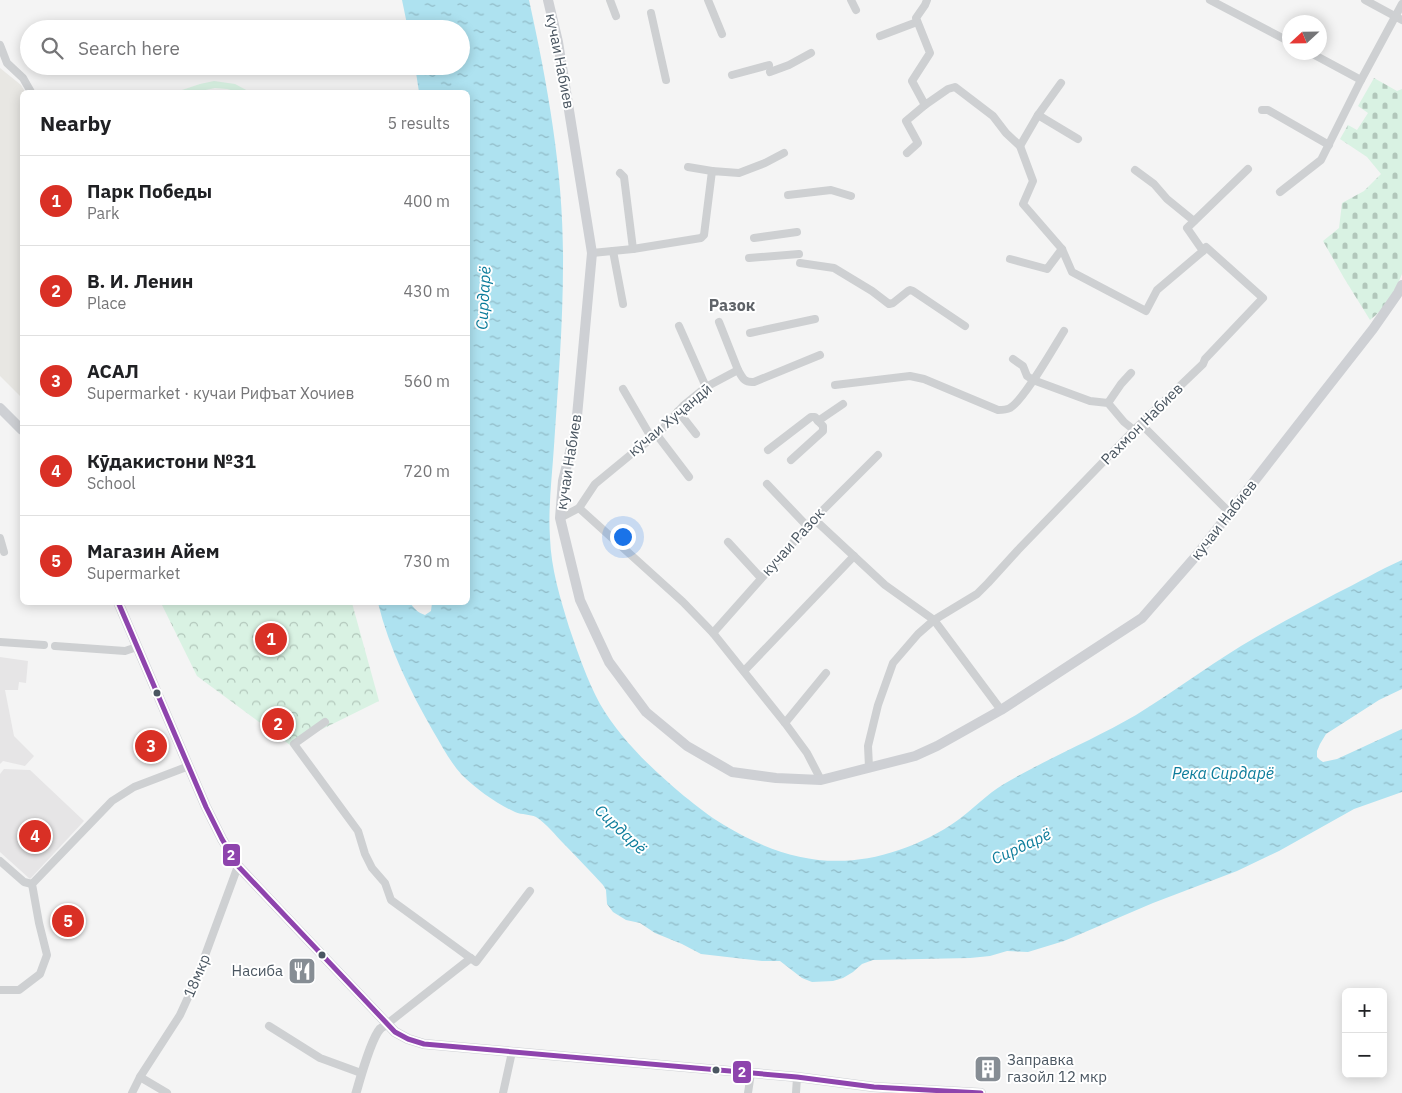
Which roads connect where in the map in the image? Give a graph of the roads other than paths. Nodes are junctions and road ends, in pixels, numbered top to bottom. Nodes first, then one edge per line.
1 (548, 0) edge
2 (610, 0) edge
3 (708, 0) edge
4 (851, 0) edge
5 (927, 0) edge
6 (1210, 0) edge
7 (1365, 0) edge
8 (1402, 4) edge
9 (856, 10) dead end
10 (650, 13) dead end
11 (616, 16) dead end
12 (1399, 18) edge
13 (917, 22) junction
14 (722, 34) dead end
15 (880, 36) dead end
16 (1282, 38) edge
17 (0, 46) edge
18 (811, 53) dead end
19 (1324, 60) edge
20 (732, 75) dead end
21 (666, 80) dead end
22 (1360, 80) junction
23 (1061, 83) dead end
24 (29, 90) edge
25 (925, 105) junction
26 (1262, 110) dead end
27 (1038, 115) junction
28 (1078, 139) dead end
29 (1329, 145) junction
30 (1020, 146) junction
31 (784, 153) dead end
32 (908, 153) dead end
33 (688, 167) dead end
34 (1248, 169) dead end
35 (1135, 170) dead end
36 (712, 171) junction
37 (620, 173) dead end
38 (1280, 192) dead end
39 (788, 195) dead end
40 (851, 196) dead end
41 (1194, 221) junction
42 (797, 232) dead end
43 (754, 238) dead end
44 (633, 249) junction
45 (1062, 249) junction
46 (613, 251) junction
47 (1202, 251) junction
48 (592, 253) junction
49 (799, 254) dead end
50 (749, 258) dead end
51 (1010, 259) dead end
52 (800, 264) dead end
53 (1402, 284) edge
54 (623, 304) dead end
55 (815, 319) dead end
56 (719, 322) dead end
57 (679, 326) dead end
58 (965, 326) dead end
59 (1064, 331) dead end
60 (750, 333) dead end
61 (820, 355) dead end
62 (1014, 359) dead end
63 (738, 370) junction
64 (1131, 373) dead end
65 (1033, 380) junction
66 (835, 385) dead end
67 (706, 387) junction
68 (623, 389) dead end
69 (1108, 403) junction
70 (843, 404) dead end
71 (0, 408) edge
72 (678, 411) junction
73 (818, 421) junction
74 (1141, 424) junction
75 (20, 428) edge
76 (1134, 430) junction
77 (696, 434) dead end
78 (654, 436) junction
79 (768, 450) dead end
80 (878, 455) dead end
81 (791, 460) dead end
82 (689, 477) dead end
83 (767, 484) dead end
84 (579, 508) junction
85 (1230, 513) junction
86 (560, 518) junction
87 (814, 518) junction
88 (806, 526) junction
89 (0, 538) edge
90 (728, 542) dead end
91 (4, 552) dead end
92 (854, 556) junction
93 (762, 578) junction
94 (119, 605) edge
95 (934, 620) junction
96 (713, 633) junction
97 (0, 642) edge
98 (44, 645) dead end
99 (55, 646) dead end
100 (137, 646) junction
101 (744, 671) junction
102 (826, 674) dead end
103 (1001, 710) junction
104 (325, 722) dead end
105 (784, 723) junction
106 (189, 766) junction
107 (869, 767) junction
108 (821, 780) junction
109 (0, 860) edge
110 (238, 866) junction
111 (32, 884) junction
112 (530, 891) dead end
113 (471, 958) junction
114 (0, 990) edge
115 (387, 1024) junction
116 (269, 1026) dead end
117 (512, 1052) junction
118 (751, 1073) junction
119 (361, 1074) junction
120 (140, 1077) junction
121 (797, 1077) junction
122 (874, 1087) junction
123 (922, 1092) edge
124 (132, 1093) edge
125 (167, 1093) edge
126 (356, 1093) edge
127 (503, 1093) edge
128 (748, 1093) edge
129 (796, 1093) edge
130 (884, 1093) edge
131 (981, 1093) edge

1 - 48 main road, кучаи Набиев
2 - 11 street
3 - 14 street
4 - 9 street
5 - 13 street
6 - 16 street
7 - 12 street
8 - 12 street
10 - 21 street
12 - 22 street
13 - 15 street
13 - 25 street
17 - 24 street
18 - 20 street
19 - 22 street
22 - 29 street
23 - 27 street
25 - 30 street
25 - 32 street
26 - 29 street
27 - 28 street
27 - 30 street
29 - 38 street
30 - 45 street
31 - 36 street
33 - 36 street
34 - 41 street
35 - 41 street
36 - 44 street
37 - 44 street
39 - 40 street
41 - 47 street
42 - 43 street
44 - 46 street
45 - 47 street
45 - 51 street
46 - 48 street
46 - 54 street
47 - 74 street, Рахмон Набиев
48 - 86 main road, кучаи Набиев
49 - 50 street
52 - 58 street
53 - 85 main road, кучаи Набиев
55 - 60 street
56 - 63 street
57 - 67 street
59 - 65 street
61 - 63 street
62 - 65 street
63 - 67 street, кӯчаи Хуҷандӣ
64 - 69 street
65 - 66 street
65 - 69 street
67 - 72 street, кӯчаи Хуҷандӣ
68 - 78 street
69 - 76 street
70 - 73 street
71 - 75 main road
72 - 77 street
72 - 78 street, кӯчаи Хуҷандӣ
73 - 79 street
73 - 81 street
74 - 76 street, Рахмон Набиев
74 - 85 street
76 - 95 street, Рахмон Набиев
78 - 82 street
78 - 84 street, кӯчаи Хуҷандӣ
80 - 87 street, кучаи Разок
83 - 88 street
84 - 86 street, кӯчаи Хуҷандӣ
84 - 96 street, кучаи Набиев
85 - 103 main road, кучаи Набиев
86 - 108 main road, кучаи Набиев
87 - 88 street, кучаи Разок
87 - 92 street
88 - 93 street, кучаи Разок
89 - 91 street
90 - 93 street
92 - 95 street
92 - 101 street
93 - 96 street, кучаи Разок
94 - 100 main road
95 - 103 street
95 - 107 street
96 - 101 street, кучаи Набиев
97 - 98 street
99 - 100 street
100 - 106 main road
101 - 105 street, кучаи Набиев
102 - 105 street
103 - 107 main road, кучаи Набиев
104 - 113 street
105 - 108 street, кучаи Набиев
106 - 110 main road
106 - 111 street
107 - 108 main road, кучаи Набиев
109 - 111 street
110 - 115 main road
110 - 120 street, 18мкр
111 - 114 street
112 - 113 street
113 - 115 street
115 - 117 main road
115 - 119 street
116 - 119 street
117 - 118 main road
117 - 127 street
118 - 121 main road
118 - 128 street
119 - 126 street
120 - 124 street, 18мкр
120 - 125 street
121 - 122 main road
121 - 129 street
122 - 123 main road
122 - 130 street
123 - 131 main road

